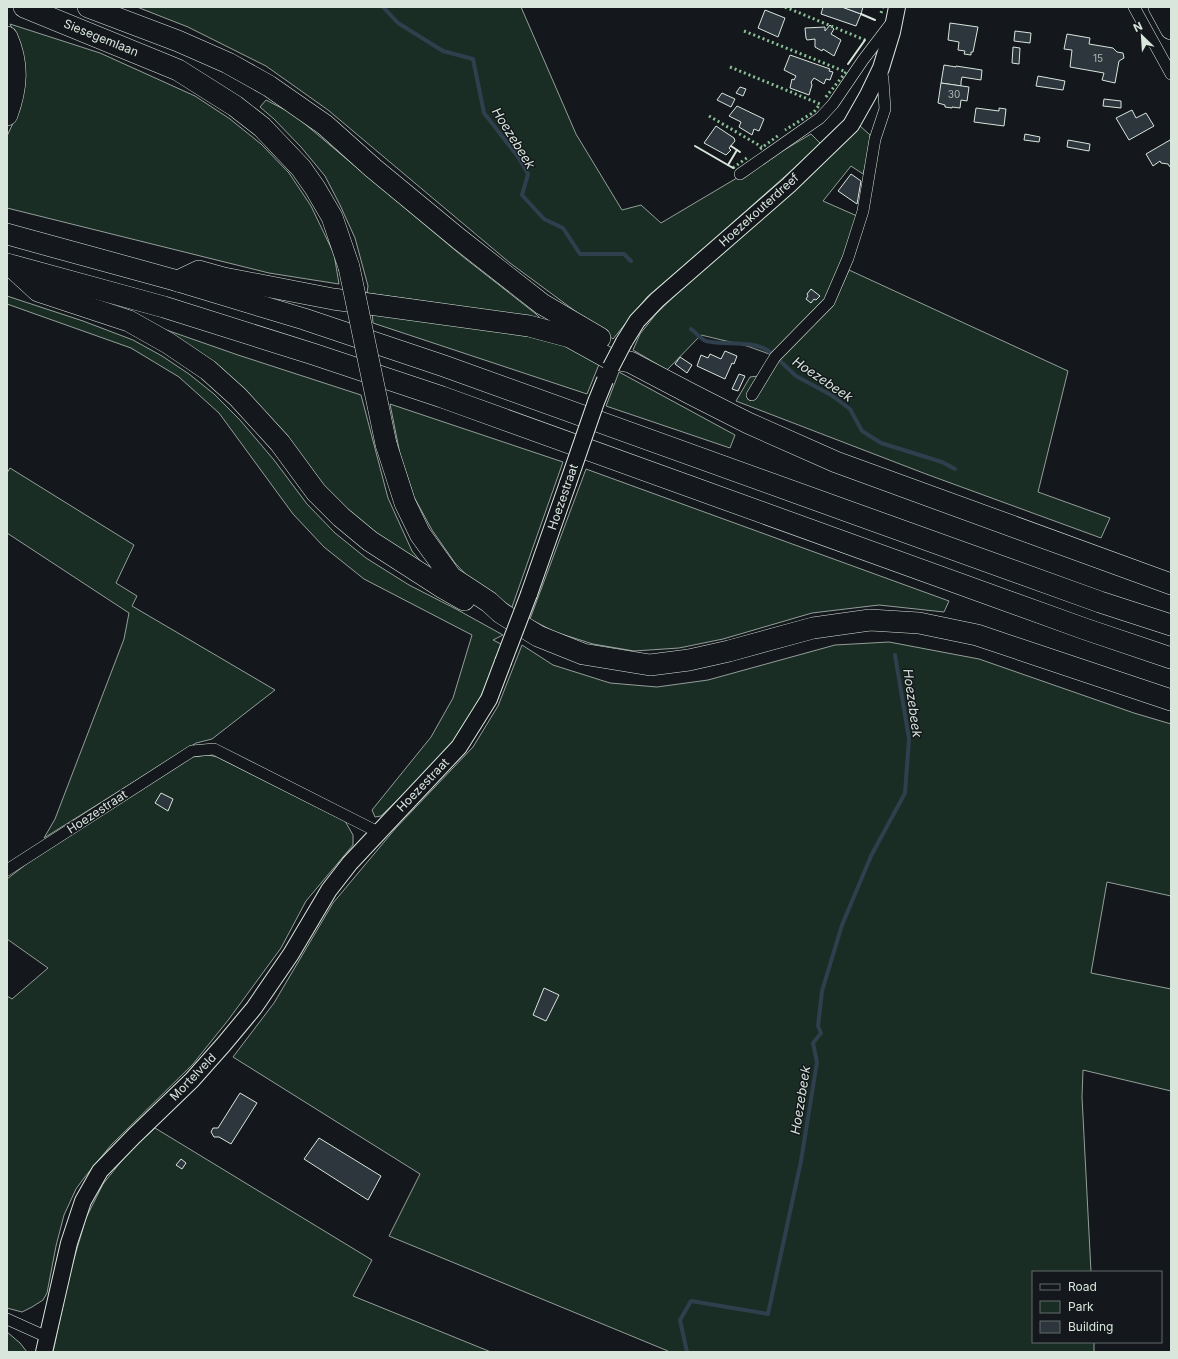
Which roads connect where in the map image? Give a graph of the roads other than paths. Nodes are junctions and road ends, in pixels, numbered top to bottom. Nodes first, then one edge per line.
1 (24, 7) edge
2 (88, 7) edge
3 (1134, 7) edge
4 (1159, 7) edge
5 (896, 13) edge
6 (1171, 29) edge
7 (7, 37) edge
8 (881, 68) junction
9 (1171, 74) edge
10 (7, 115) edge
11 (740, 174) dead end
12 (7, 234) edge
13 (8, 264) edge
14 (178, 281) junction
15 (624, 342) joint
16 (615, 370) junction
17 (752, 395) dead end
18 (1171, 584) edge
19 (501, 613) junction
20 (1171, 625) edge
21 (1171, 658) edge
22 (1171, 700) edge
23 (378, 832) junction
24 (7, 870) edge
25 (7, 1319) edge
26 (46, 1344) edge

1 - 19 highway, Siesegemlaan, bridge
2 - 16 highway, Siesegemlaan
3 - 9 street
4 - 6 highway
5 - 8 street, Hoezekouterdreef
5 - 11 street, Hoezekouterdreef
7 - 10 highway
8 - 15 street, Hoezekouterdreef
8 - 17 street, Hoezekouterdreef
12 - 14 highway
13 - 19 highway
13 - 21 highway
14 - 16 highway
14 - 20 highway
15 - 16 street, Hoezestraat, bridge
16 - 18 highway
16 - 23 street, Hoezestraat, bridge
19 - 22 highway
23 - 24 street, Hoezestraat
23 - 26 street, Mortelveld
25 - 26 street, Mortelveld

